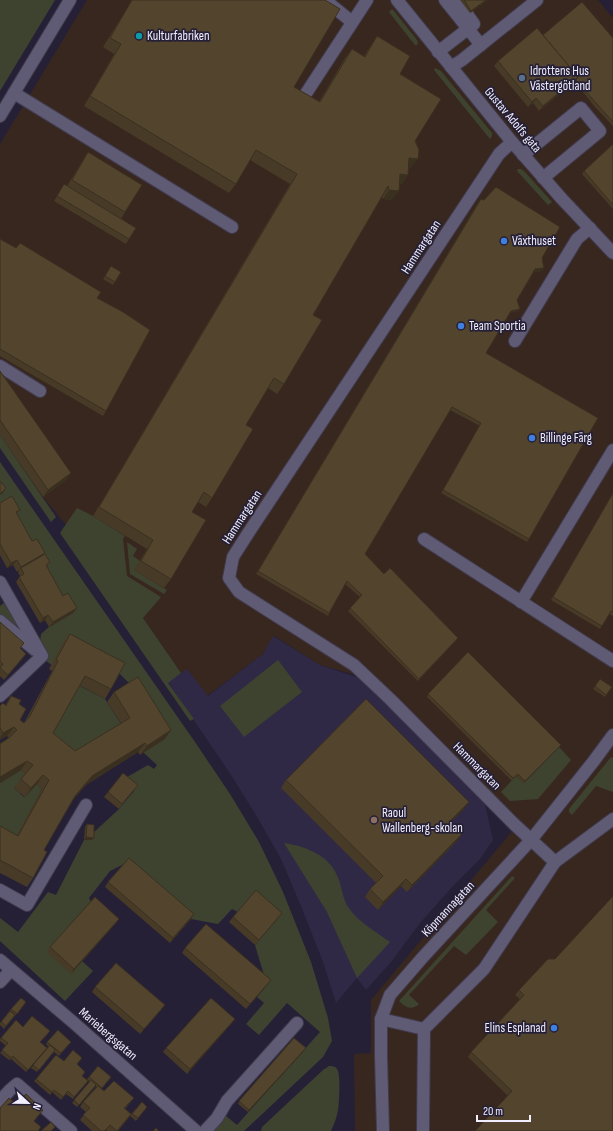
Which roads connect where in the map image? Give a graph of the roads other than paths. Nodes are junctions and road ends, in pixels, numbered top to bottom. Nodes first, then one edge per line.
1 (70, 0) edge
2 (367, 0) edge
3 (397, 0) edge
4 (445, 0) edge
5 (457, 0) edge
6 (537, 0) edge
7 (330, 4) edge
8 (352, 22) junction
9 (468, 29) junction
10 (481, 45) junction
11 (438, 52) junction
12 (451, 67) junction
13 (14, 94) junction
14 (305, 95) edge
15 (0, 116) edge
16 (512, 142) junction
17 (523, 155) junction
18 (543, 178) junction
19 (232, 227) dead end
20 (590, 228) junction
21 (612, 250) edge
22 (515, 341) dead end
23 (0, 366) edge
24 (40, 391) dead end
25 (613, 450) edge
26 (424, 539) dead end
27 (1, 588) edge
28 (521, 602) junction
29 (0, 621) edge
30 (42, 656) junction
31 (613, 661) edge
32 (0, 696) edge
33 (613, 735) edge
34 (86, 805) dead end
35 (612, 819) edge
36 (531, 840) junction
37 (555, 862) junction
38 (0, 890) edge
39 (0, 960) edge
40 (11, 970) junction
41 (0, 982) edge
42 (381, 1019) junction
43 (297, 1023) dead end
44 (424, 1029) junction
45 (0, 1101) edge
46 (72, 1131) edge
47 (196, 1131) edge
48 (205, 1131) edge
49 (383, 1131) edge
50 (423, 1131) edge

1 - 13 street
2 - 8 street
3 - 11 street, Gustav Adolfs gata
4 - 9 street
5 - 9 street
6 - 10 street
7 - 8 street
8 - 14 street
9 - 10 street
9 - 11 street
10 - 12 street
11 - 12 street, Gustav Adolfs gata
12 - 16 street, Gustav Adolfs gata
13 - 15 street
13 - 19 street
16 - 17 street, Gustav Adolfs gata
16 - 36 street, Hammargatan
17 - 18 street, Gustav Adolfs gata
17 - 18 street
18 - 20 street, Gustav Adolfs gata
20 - 21 street, Gustav Adolfs gata
20 - 22 street
23 - 24 street
25 - 28 street
26 - 28 street
27 - 30 street
28 - 31 street
29 - 30 street
30 - 32 street
33 - 36 street, Köpmannagatan
34 - 38 street
35 - 37 street
36 - 37 street
36 - 42 street, Köpmannagatan
37 - 44 street
39 - 40 street, Mariebergsgatan
40 - 41 street
40 - 47 street, Mariebergsgatan
42 - 44 street
42 - 49 street, Köpmannagatan
43 - 48 street
44 - 50 street
45 - 46 street

